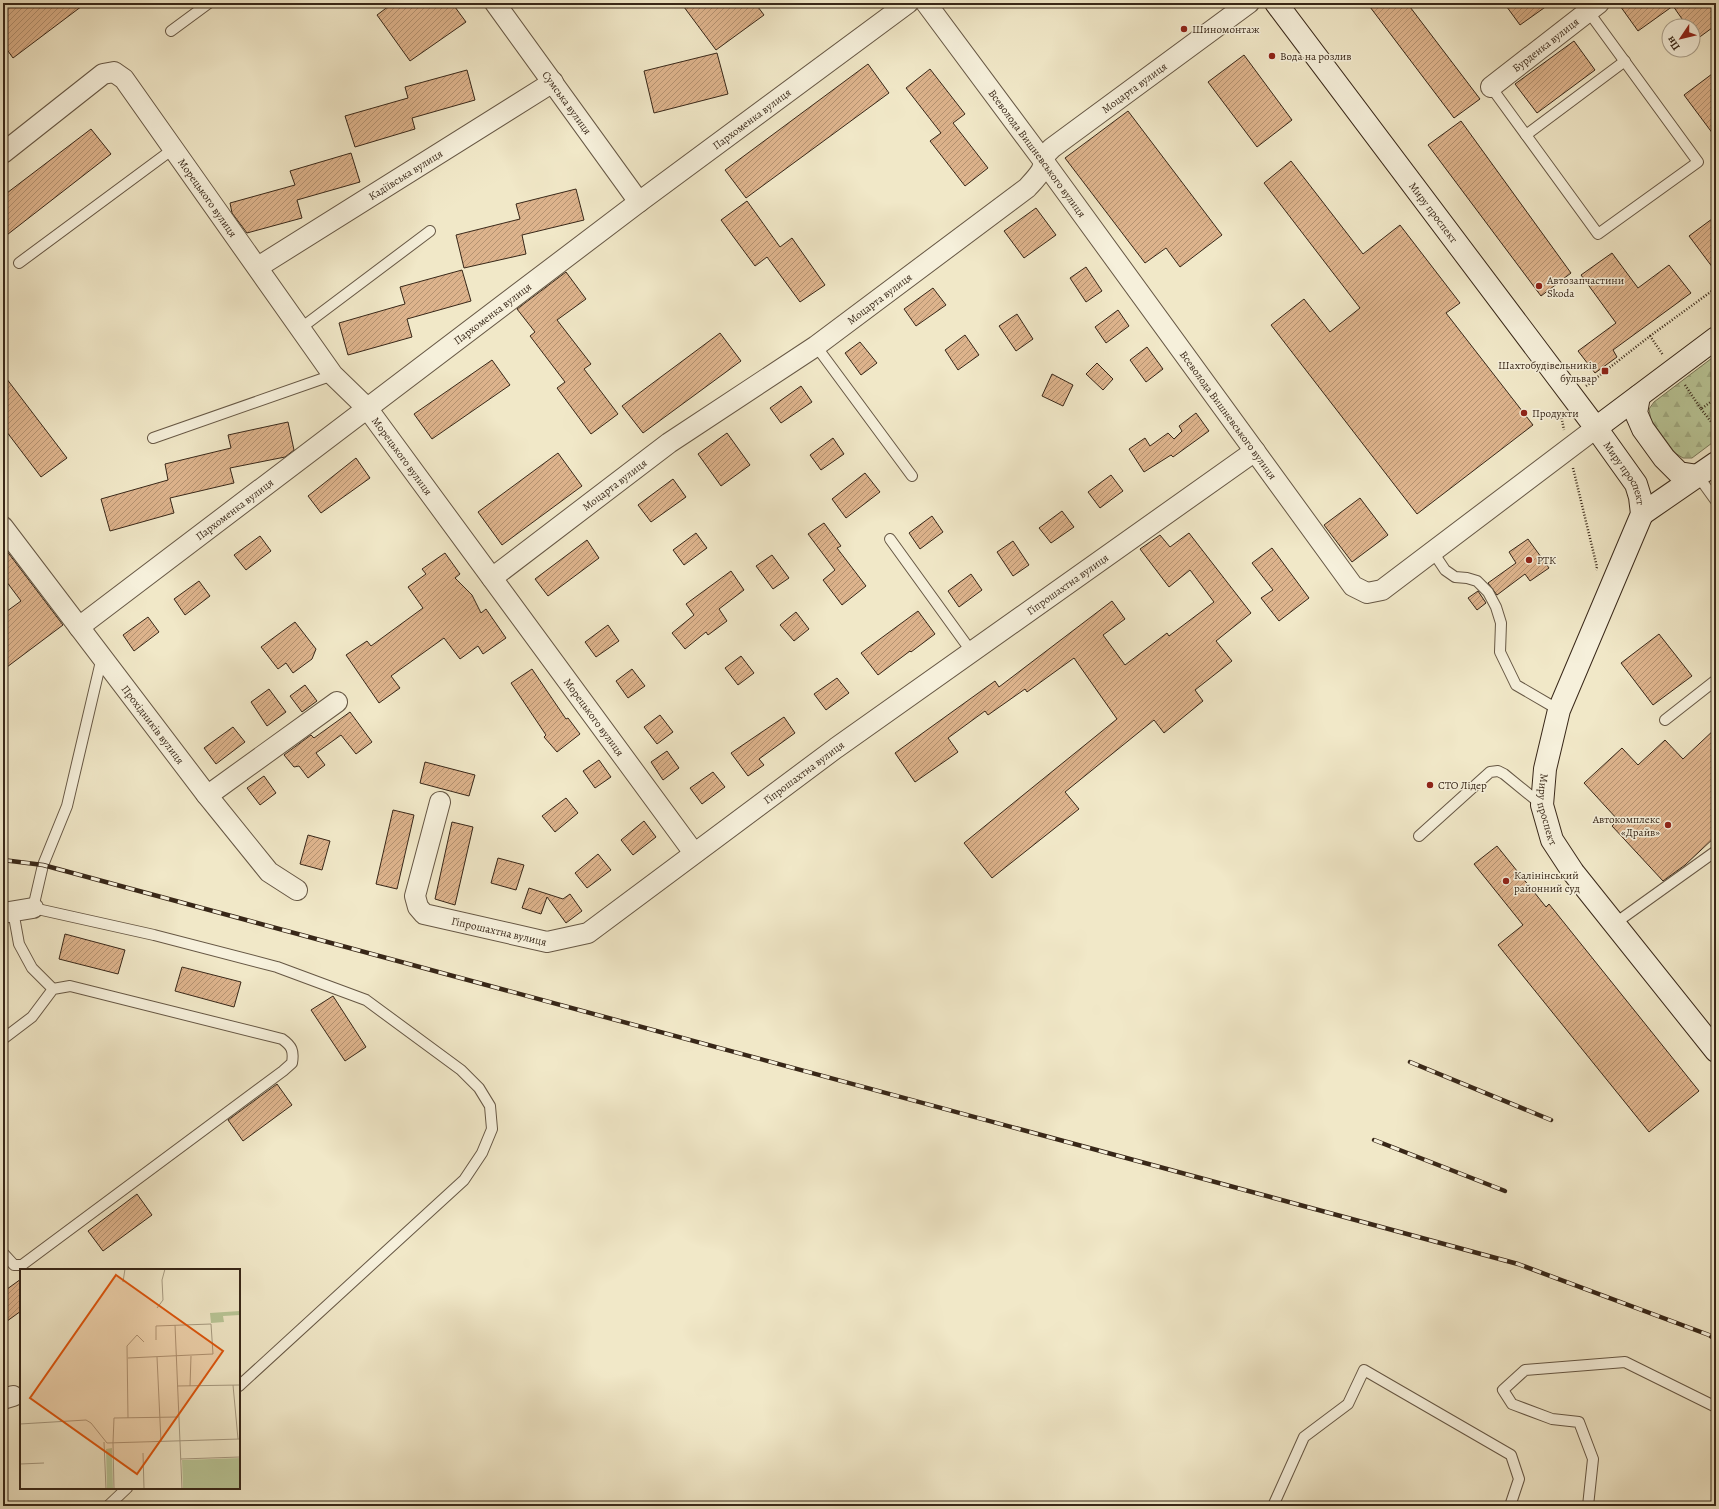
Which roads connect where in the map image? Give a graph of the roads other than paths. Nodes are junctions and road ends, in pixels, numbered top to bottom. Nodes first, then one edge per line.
1 (208, 3) edge
2 (495, 3) edge
3 (908, 3) edge
4 (926, 3) edge
5 (1249, 3) edge
6 (1276, 3) edge
7 (1594, 7) edge
8 (171, 31) dead end
9 (1625, 61) junction
10 (553, 82) junction
11 (1491, 87) joint
12 (1526, 135) junction
13 (173, 149) junction
14 (3, 153) edge
15 (1046, 163) junction
16 (639, 202) junction
17 (430, 231) dead end
18 (19, 263) dead end
19 (258, 267) junction
20 (301, 328) junction
21 (1716, 338) edge
22 (816, 346) junction
23 (333, 375) junction
24 (1639, 396) junction
25 (367, 408) junction
26 (1596, 428) junction
27 (153, 438) dead end
28 (1255, 451) junction
29 (1716, 463) edge
30 (912, 476) dead end
31 (1698, 476) junction
32 (1716, 501) edge
33 (1642, 514) junction
34 (3, 527) edge
35 (890, 539) dead end
36 (1433, 552) junction
37 (492, 578) junction
38 (79, 627) junction
39 (971, 651) junction
40 (102, 657) junction
41 (1716, 680) edge
42 (337, 702) dead end
43 (1559, 710) junction
44 (1665, 720) dead end
45 (206, 794) junction
46 (440, 802) dead end
47 (1542, 804) junction
48 (1419, 836) dead end
49 (1716, 851) edge
50 (694, 853) junction
51 (297, 890) dead end
52 (33, 908) junction
53 (8, 912) edge
54 (1614, 924) junction
55 (53, 989) junction
56 (3, 1039) edge
57 (1716, 1051) edge
58 (3, 1253) edge
59 (240, 1385) edge
60 (1716, 1407) edge
61 (127, 1489) edge
62 (108, 1506) edge
63 (1273, 1506) edge
64 (1510, 1506) edge
65 (1588, 1506) edge

1 - 8 lane
2 - 10 street, Сумська вулиця
3 - 16 street, Пархоменка вулиця
4 - 15 street, Всеволода Вишневського вулиця
5 - 15 street, Моцарта вулиця
6 - 26 main road, Миру проспект
7 - 9 lane
7 - 11 street, Бурденка вулиця
9 - 12 lane
9 - 12 lane
10 - 16 street, Сумська вулиця
10 - 19 street, Кадіївська вулиця
11 - 12 lane
13 - 14 street, Морецького вулиця
13 - 18 lane
13 - 19 street, Морецького вулиця
15 - 22 street, Моцарта вулиця
15 - 28 street, Всеволода Вишневського вулиця
16 - 25 street, Пархоменка вулиця
17 - 20 lane
19 - 20 street, Морецького вулиця
20 - 23 street, Морецького вулиця
21 - 24 main road
22 - 30 lane
22 - 37 street, Моцарта вулиця
23 - 25 street, Морецького вулиця
23 - 27 lane
24 - 26 main road
24 - 31 main road
25 - 37 street, Морецького вулиця
25 - 38 street, Пархоменка вулиця
26 - 33 main road, Миру проспект
26 - 36 street, Всеволода Вишневського вулиця
28 - 36 street, Всеволода Вишневського вулиця
28 - 39 street, Гіпрошахтна вулиця
29 - 31 main road
31 - 32 lane
31 - 33 main road
33 - 43 main road, Миру проспект
34 - 38 street, Прохідників вулиця
35 - 39 lane
36 - 43 lane
37 - 50 street, Морецького вулиця
38 - 40 street, Прохідників вулиця
39 - 50 street, Гіпрошахтна вулиця
40 - 45 street, Прохідників вулиця
40 - 52 lane
41 - 44 lane
42 - 45 street
43 - 47 main road, Миру проспект
45 - 51 street, Прохідників вулиця
46 - 50 street, Гіпрошахтна вулиця
47 - 48 lane
47 - 54 main road, Миру проспект
49 - 54 lane
52 - 53 street
52 - 59 lane
53 - 55 lane
54 - 57 main road, Миру проспект
55 - 56 lane
55 - 58 lane
60 - 65 lane
61 - 62 lane
63 - 64 lane

